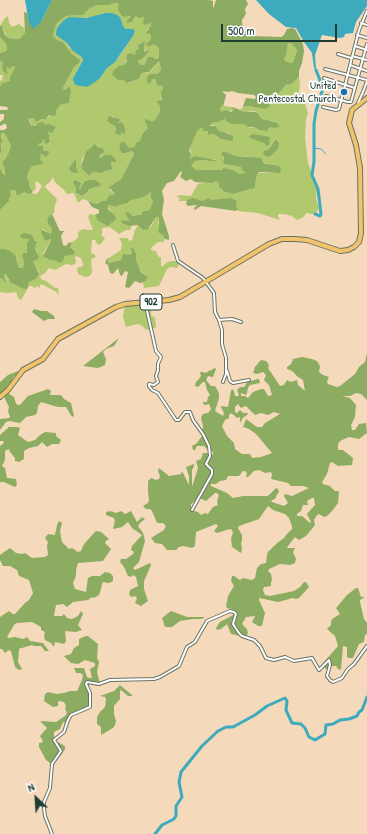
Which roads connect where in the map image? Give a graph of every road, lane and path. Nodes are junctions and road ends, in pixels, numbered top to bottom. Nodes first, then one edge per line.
1 (367, 11) edge
2 (361, 23) junction
3 (367, 25) edge
4 (357, 35) junction
5 (367, 38) edge
6 (367, 44) edge
7 (355, 46) junction
8 (366, 49) edge
9 (338, 54) dead end
10 (352, 57) junction
11 (363, 59) junction
12 (367, 60) edge
13 (350, 65) junction
14 (360, 68) junction
15 (325, 69) dead end
16 (367, 70) edge
17 (347, 75) junction
18 (324, 78) dead end
19 (358, 78) junction
20 (367, 80) edge
21 (345, 85) junction
22 (355, 88) junction
23 (326, 96) dead end
24 (367, 98) edge
25 (341, 100) junction
26 (356, 106) junction
27 (323, 107) dead end
28 (173, 245) dead end
29 (207, 282) junction
30 (145, 302) junction
31 (219, 320) junction
32 (241, 322) dead end
33 (227, 370) junction
34 (249, 380) dead end
35 (223, 382) dead end
36 (0, 397) edge
37 (192, 510) dead end
38 (367, 646) edge
39 (52, 834) edge

1 - 2 street
2 - 3 street
2 - 4 street
4 - 5 street
4 - 7 street
6 - 8 street
7 - 8 street
7 - 10 street
8 - 11 street
9 - 10 street
10 - 11 street
10 - 13 street
11 - 12 street
11 - 14 street
13 - 14 street
13 - 17 street
14 - 16 street
14 - 19 street
15 - 17 street
17 - 19 street
17 - 21 street
18 - 21 street
19 - 20 street
19 - 22 street
20 - 26 street
21 - 22 street
21 - 25 street
22 - 25 street
23 - 25 street
24 - 26 highway
25 - 27 street
26 - 29 highway, 902
28 - 29 street
29 - 30 highway, 902
29 - 31 street
30 - 36 highway, 902
30 - 37 street
31 - 32 street
31 - 33 street
33 - 34 street
33 - 35 street
38 - 39 street

